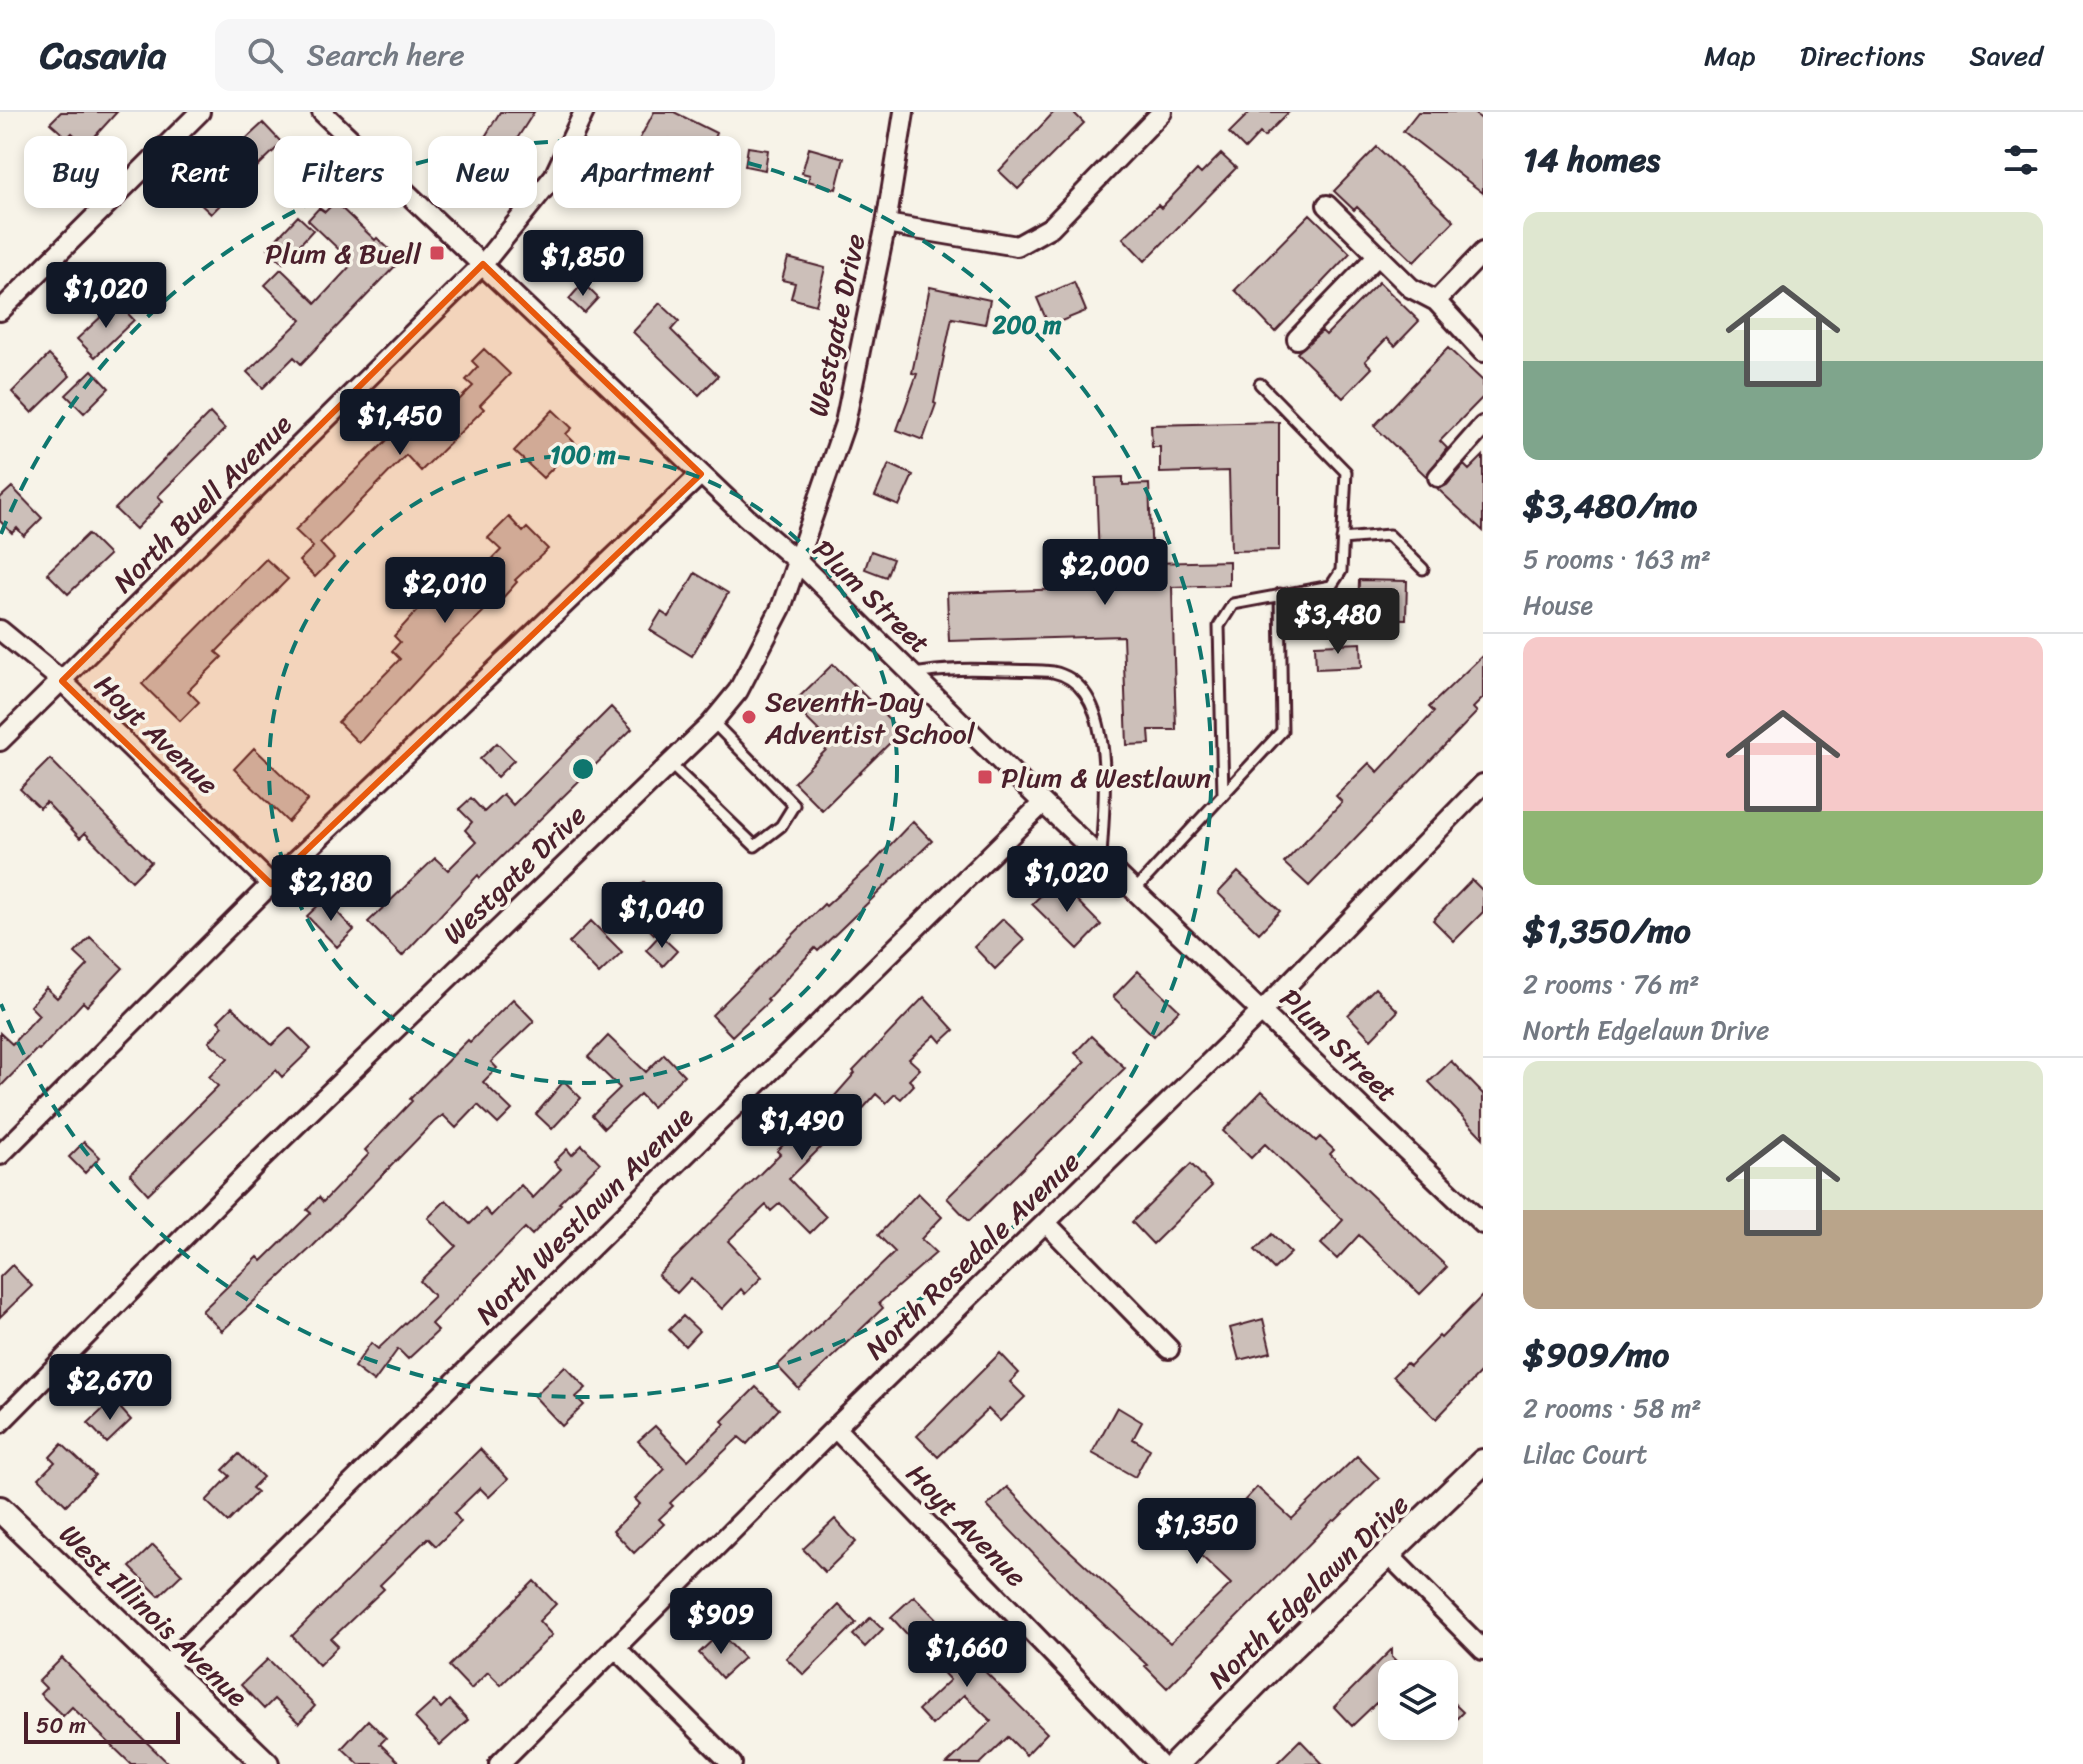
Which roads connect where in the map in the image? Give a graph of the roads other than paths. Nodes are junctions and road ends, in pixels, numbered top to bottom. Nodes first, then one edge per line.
1 (200, 112) edge
2 (322, 112) edge
3 (584, 112) edge
4 (904, 112) edge
5 (1162, 112) edge
6 (1327, 205) dead end
7 (886, 224) junction
8 (1483, 252) edge
9 (1378, 255) junction
10 (483, 264) junction
11 (1436, 301) junction
12 (0, 311) edge
13 (1297, 339) dead end
14 (1480, 343) edge
15 (1260, 384) dead end
16 (1483, 426) edge
17 (701, 474) junction
18 (1438, 477) dead end
19 (1342, 539) junction
20 (799, 563) junction
21 (1423, 569) dead end
22 (1280, 594) junction
23 (0, 630) edge
24 (912, 674) junction
25 (62, 681) junction
26 (712, 722) junction
27 (0, 741) edge
28 (670, 764) junction
29 (1483, 784) edge
30 (1223, 795) junction
31 (1043, 803) junction
32 (1101, 858) junction
33 (271, 884) junction
34 (1135, 890) junction
35 (1263, 1010) junction
36 (0, 1155) edge
37 (1046, 1223) junction
38 (1483, 1224) edge
39 (1169, 1349) dead end
40 (0, 1423) edge
41 (835, 1428) junction
42 (1483, 1462) edge
43 (0, 1509) edge
44 (1389, 1555) junction
45 (615, 1647) junction
46 (1483, 1650) edge
47 (165, 1667) junction
48 (266, 1764) edge
49 (499, 1764) edge
50 (732, 1764) edge
51 (1159, 1764) edge
52 (1176, 1764) edge

1 - 12 street
2 - 10 street, Plum Street
3 - 10 street, North Buell Avenue
4 - 7 street, Westgate Drive
5 - 7 street
6 - 9 street
7 - 20 street, Westgate Drive
8 - 11 street
9 - 11 street
9 - 13 street
10 - 17 street, Plum Street
10 - 25 street, North Buell Avenue
11 - 14 street
15 - 19 lane
16 - 18 street
17 - 20 street, Plum Street
17 - 33 street
19 - 21 lane
19 - 22 lane
20 - 24 street, Plum Street
20 - 26 street, Westgate Drive
22 - 30 lane
22 - 30 lane
23 - 25 street, Hoyt Avenue
24 - 31 street, Plum Street
24 - 32 lane
25 - 27 street, North Buell Avenue
25 - 33 street, Hoyt Avenue
26 - 28 street, Westgate Drive
26 - 28 lane
28 - 40 street, Westgate Drive
29 - 35 street, North Rosedale Avenue
30 - 34 lane
31 - 32 street, Plum Street
31 - 47 street, North Westlawn Avenue
32 - 34 street, Plum Street
33 - 36 street
34 - 35 street, Plum Street
35 - 37 street, North Rosedale Avenue
35 - 38 street, Plum Street
37 - 39 street
37 - 41 street, North Rosedale Avenue
41 - 45 street, North Rosedale Avenue
41 - 51 street, Hoyt Avenue
42 - 44 street, North Edgelawn Drive
43 - 47 street, West Illinois Avenue
44 - 46 street
44 - 52 street, North Edgelawn Drive
45 - 49 street, North Rosedale Avenue
45 - 50 street
47 - 48 street, West Illinois Avenue

